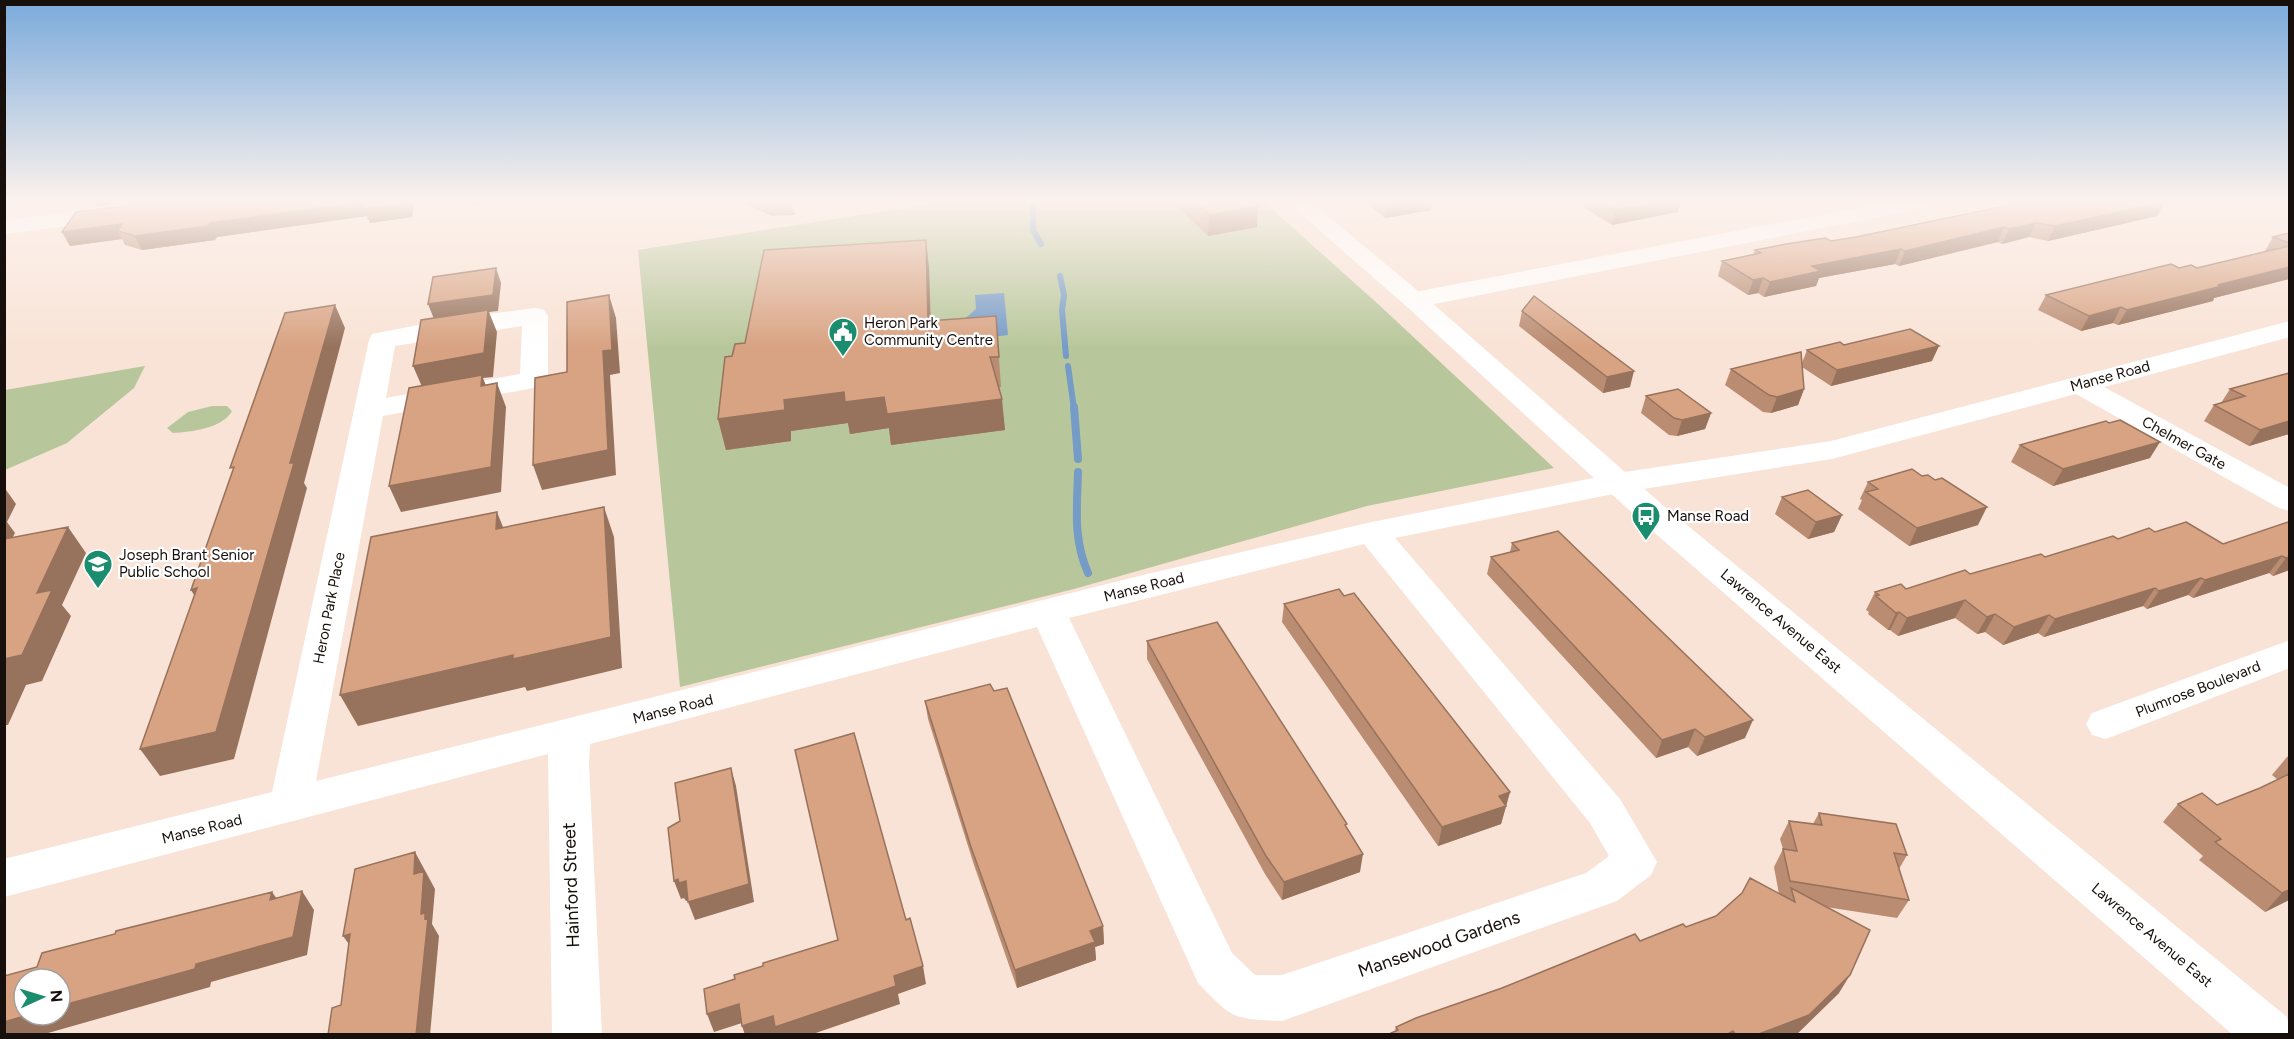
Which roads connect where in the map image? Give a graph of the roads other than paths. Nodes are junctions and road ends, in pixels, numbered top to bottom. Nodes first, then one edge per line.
1 (1355, 250) edge
2 (1670, 250) edge
3 (1414, 300) junction
4 (2289, 329) edge
5 (2078, 384) junction
6 (370, 410) junction
7 (1618, 483) junction
8 (2289, 501) edge
9 (1372, 532) junction
10 (1048, 612) junction
11 (2289, 653) edge
12 (2106, 724) dead end
13 (570, 735) junction
14 (290, 806) junction
15 (4, 878) edge
16 (577, 1035) edge
17 (2269, 1035) edge

1 - 3 street, Lawrence Avenue East
2 - 3 street
3 - 7 street, Lawrence Avenue East
4 - 5 street, Manse Road
5 - 7 street, Manse Road
5 - 8 street, Chelmer Gate
6 - 6 street, Heron Park Place
6 - 14 street, Heron Park Place
7 - 9 street, Manse Road
7 - 17 street, Lawrence Avenue East
9 - 10 street, Manse Road
9 - 10 street, Mansewood Gardens
10 - 13 street, Manse Road
11 - 12 street, Plumrose Boulevard
13 - 14 street, Manse Road
13 - 16 street, Hainford Street
14 - 15 street, Manse Road

